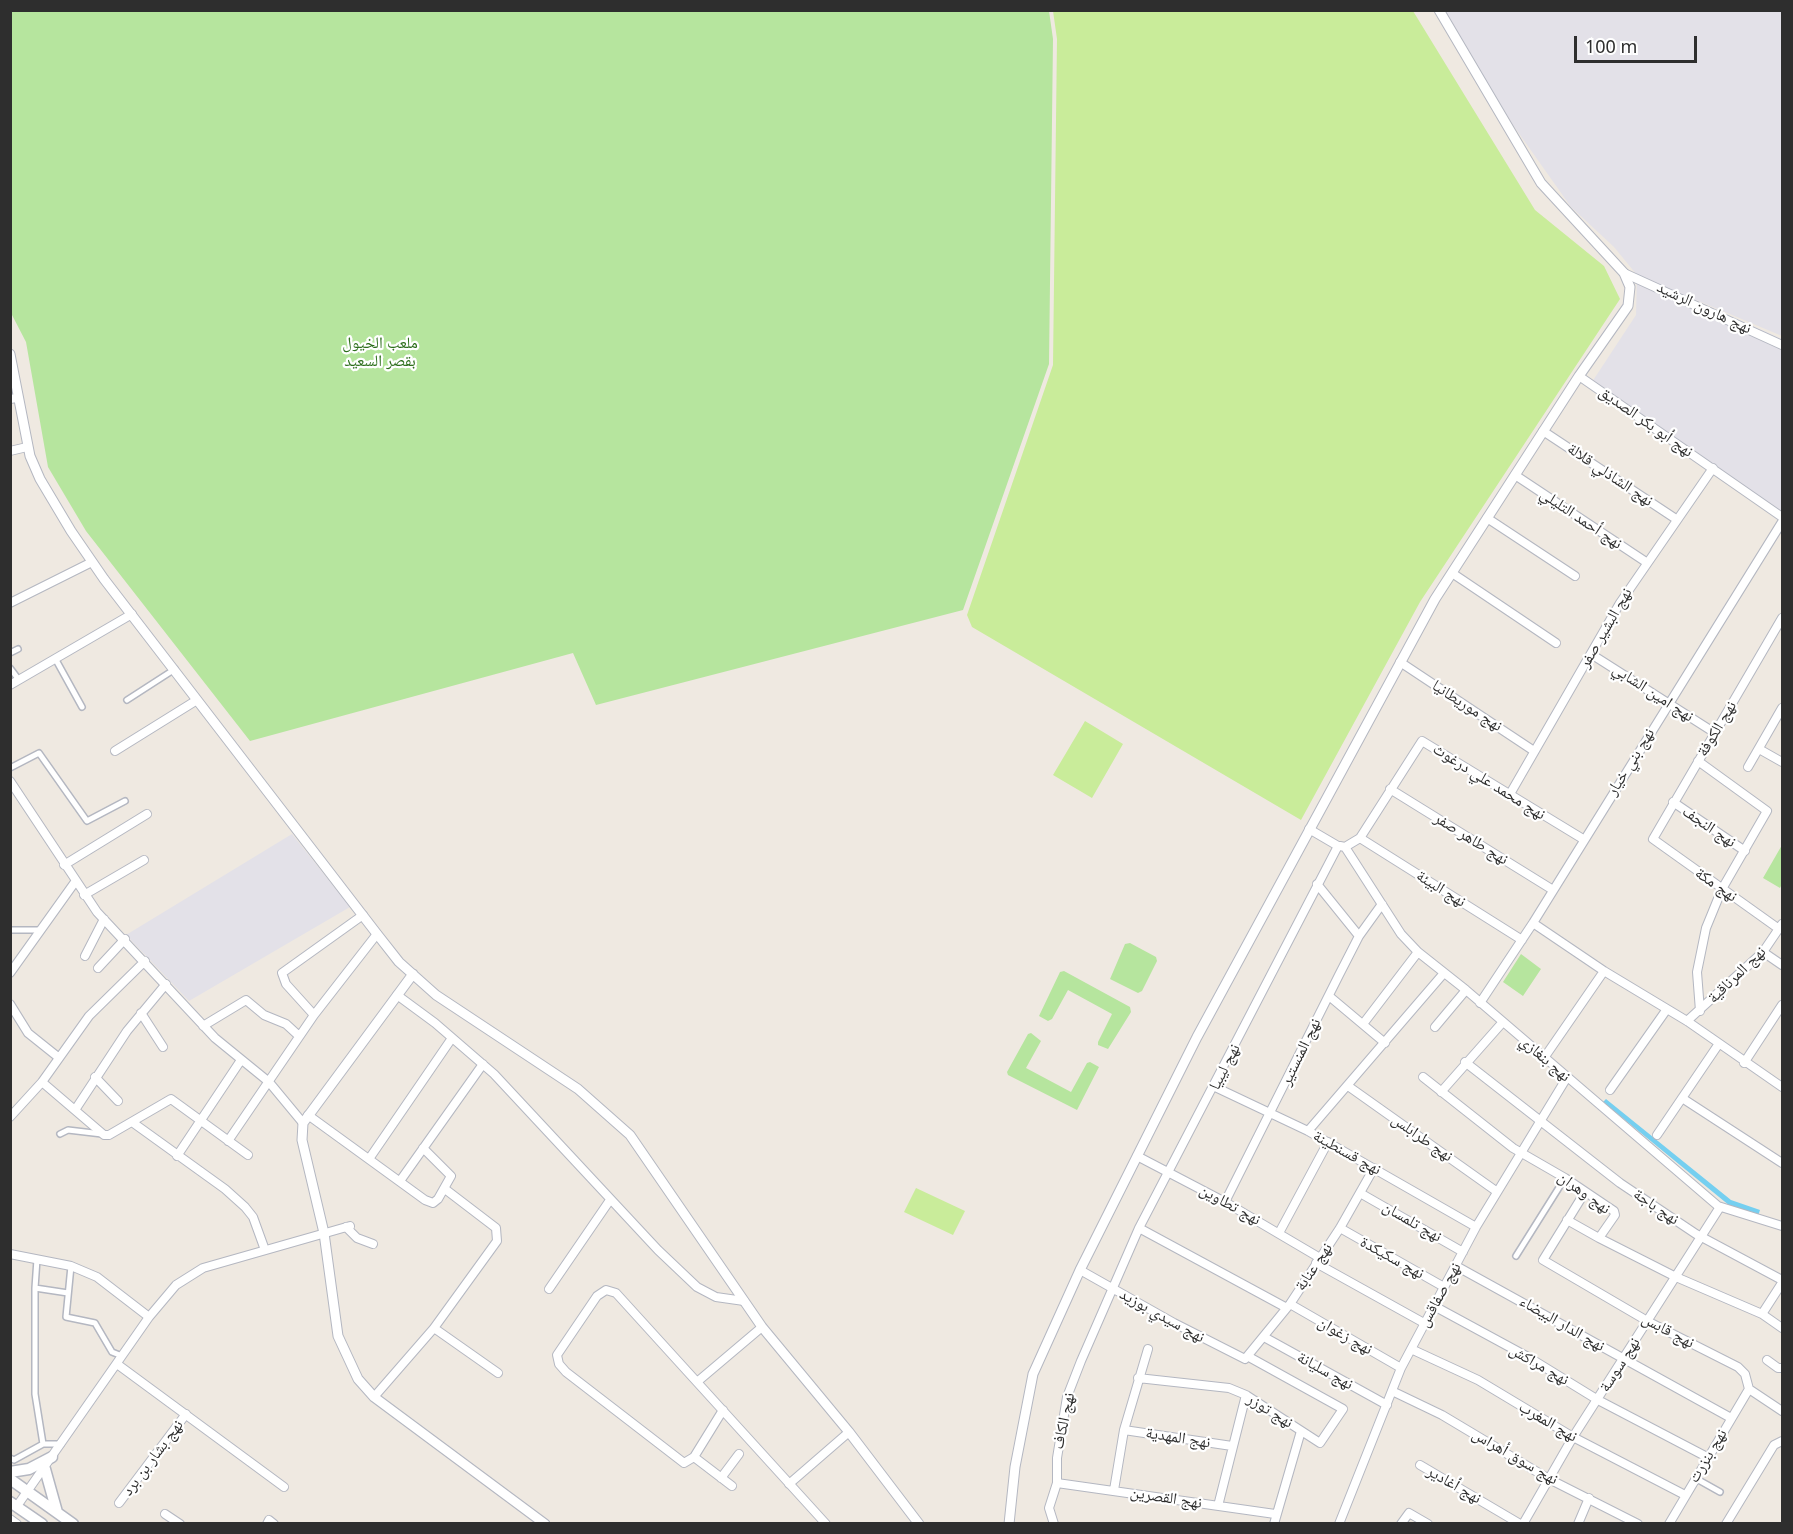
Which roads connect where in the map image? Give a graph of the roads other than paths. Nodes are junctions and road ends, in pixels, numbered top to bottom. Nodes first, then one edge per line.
1 (1439, 10) edge
2 (1624, 273) junction
3 (1782, 345) edge
4 (10, 354) edge
5 (1579, 376) junction
6 (14, 399) edge
7 (1543, 431) junction
8 (27, 447) junction
9 (10, 451) edge
10 (1713, 468) junction
11 (1515, 475) junction
12 (1487, 518) junction
13 (1676, 519) junction
14 (1782, 519) edge
15 (92, 562) junction
16 (1646, 562) junction
17 (1452, 573) junction
18 (1575, 576) dead end
19 (10, 603) edge
20 (132, 614) junction
21 (1782, 618) edge
22 (1556, 643) dead end
23 (18, 649) dead end
24 (10, 653) edge
25 (1591, 654) junction
26 (56, 660) junction
27 (1400, 662) junction
28 (10, 668) edge
29 (175, 669) junction
30 (19, 681) junction
31 (10, 685) edge
32 (127, 700) dead end
33 (197, 700) junction
34 (1669, 702) junction
35 (82, 707) dead end
36 (1782, 708) edge
37 (1715, 733) junction
38 (1759, 749) junction
39 (115, 751) dead end
40 (1534, 751) junction
41 (1698, 761) junction
42 (1782, 762) edge
43 (10, 768) edge
44 (10, 781) edge
45 (1390, 789) junction
46 (1510, 794) junction
47 (125, 801) dead end
48 (1673, 802) junction
49 (147, 814) dead end
50 (1309, 829) junction
51 (1360, 838) junction
52 (1583, 839) junction
53 (1654, 840) joint
54 (1342, 846) junction
55 (1745, 851) junction
56 (144, 860) dead end
57 (64, 865) junction
58 (75, 882) junction
59 (1317, 884) junction
60 (1722, 889) junction
61 (1553, 890) junction
62 (84, 895) junction
63 (1382, 904) junction
64 (363, 915) junction
65 (104, 919) junction
66 (1533, 923) junction
67 (1781, 926) edge
68 (10, 930) edge
69 (41, 930) junction
70 (377, 934) junction
71 (1359, 936) junction
72 (125, 939) junction
73 (1522, 940) junction
74 (1418, 952) junction
75 (1763, 952) junction
76 (85, 956) dead end
77 (145, 962) junction
78 (1782, 965) edge
79 (98, 968) dead end
80 (1604, 971) junction
81 (10, 973) edge
82 (1444, 973) junction
83 (413, 974) junction
84 (165, 984) junction
85 (1466, 990) junction
86 (397, 995) junction
87 (1329, 996) junction
88 (1480, 1003) junction
89 (10, 1004) edge
90 (1782, 1005) edge
91 (1667, 1009) junction
92 (1700, 1011) junction
93 (141, 1013) junction
94 (314, 1015) junction
95 (1688, 1021) junction
96 (1502, 1023) junction
97 (1363, 1024) junction
98 (203, 1026) junction
99 (1435, 1027) dead end
100 (299, 1036) junction
101 (452, 1038) junction
102 (1385, 1043) junction
103 (1718, 1045) junction
104 (163, 1047) dead end
105 (58, 1057) junction
106 (1544, 1058) junction
107 (241, 1060) junction
108 (1465, 1062) junction
109 (1744, 1063) junction
110 (483, 1064) junction
111 (95, 1077) junction
112 (1423, 1077) dead end
113 (1566, 1079) junction
114 (42, 1082) junction
115 (269, 1082) junction
116 (1215, 1086) junction
117 (1348, 1086) junction
118 (1782, 1088) edge
119 (1610, 1090) dead end
120 (1441, 1092) junction
121 (1682, 1098) junction
122 (118, 1101) dead end
123 (75, 1110) junction
124 (1270, 1115) junction
125 (10, 1118) edge
126 (306, 1119) junction
127 (200, 1121) junction
128 (132, 1122) junction
129 (1538, 1122) junction
130 (1308, 1131) junction
131 (60, 1134) dead end
132 (104, 1135) junction
133 (1657, 1135) dead end
134 (228, 1141) junction
135 (1328, 1142) junction
136 (423, 1148) junction
137 (1521, 1151) junction
138 (248, 1155) dead end
139 (177, 1156) junction
140 (1137, 1156) junction
141 (369, 1159) junction
142 (1782, 1163) edge
143 (1374, 1168) junction
144 (1170, 1172) junction
145 (1565, 1178) junction
146 (400, 1181) junction
147 (445, 1189) junction
148 (1496, 1191) junction
149 (1584, 1192) junction
150 (1360, 1193) junction
151 (610, 1200) junction
152 (1225, 1202) junction
153 (1720, 1207) junction
154 (1567, 1220) junction
155 (1782, 1226) edge
156 (1476, 1227) junction
157 (1139, 1228) junction
158 (1340, 1228) junction
159 (324, 1233) junction
160 (1279, 1233) junction
161 (1701, 1236) junction
162 (1599, 1238) junction
163 (374, 1244) dead end
164 (265, 1250) junction
165 (1463, 1252) junction
166 (10, 1254) edge
167 (1516, 1256) dead end
168 (37, 1259) junction
169 (1318, 1261) junction
170 (71, 1266) junction
171 (1456, 1266) junction
172 (1080, 1270) junction
173 (1676, 1277) junction
174 (1782, 1281) edge
175 (1444, 1287) junction
176 (35, 1288) junction
177 (549, 1289) dead end
178 (1114, 1289) junction
179 (68, 1293) junction
180 (744, 1301) junction
181 (1288, 1306) junction
182 (1434, 1306) junction
183 (1762, 1314) junction
184 (149, 1317) junction
185 (1648, 1322) junction
186 (1424, 1323) junction
187 (435, 1328) junction
188 (762, 1328) junction
189 (1782, 1328) edge
190 (1264, 1337) junction
191 (1411, 1349) junction
192 (1148, 1350) dead end
193 (122, 1356) junction
194 (1247, 1358) junction
195 (1624, 1360) junction
196 (1767, 1360) dead end
197 (117, 1364) junction
198 (1401, 1368) junction
199 (1782, 1368) edge
200 (498, 1373) dead end
201 (1138, 1378) junction
202 (697, 1382) junction
203 (1749, 1389) junction
204 (1392, 1391) junction
205 (1246, 1395) junction
206 (374, 1397) junction
207 (1598, 1400) junction
208 (1387, 1405) junction
209 (1343, 1409) joint
210 (723, 1410) junction
211 (1782, 1411) edge
212 (186, 1413) junction
213 (1731, 1418) junction
214 (1124, 1430) junction
215 (1301, 1431) junction
216 (849, 1432) junction
217 (1573, 1437) junction
218 (1782, 1441) edge
219 (43, 1444) junction
220 (61, 1444) junction
221 (1232, 1446) junction
222 (739, 1454) dead end
223 (52, 1457) junction
224 (694, 1457) junction
225 (1707, 1457) junction
226 (10, 1458) edge
227 (1420, 1465) dead end
228 (45, 1469) junction
229 (10, 1472) edge
230 (721, 1478) junction
231 (1695, 1478) junction
232 (10, 1479) edge
233 (1549, 1479) junction
234 (1057, 1483) junction
235 (789, 1484) junction
236 (732, 1486) dead end
237 (284, 1487) dead end
238 (1114, 1490) junction
239 (28, 1491) junction
240 (1720, 1492) dead end
241 (1685, 1495) junction
242 (1589, 1498) junction
243 (119, 1503) dead end
244 (14, 1504) edge
245 (1218, 1506) junction
246 (57, 1512) junction
247 (1275, 1514) junction
248 (165, 1515) dead end
249 (10, 1519) edge
250 (1634, 1523) edge
251 (17, 1524) edge
252 (42, 1524) edge
253 (73, 1524) edge
254 (180, 1524) edge
255 (267, 1524) edge
256 (274, 1524) edge
257 (545, 1524) edge
258 (826, 1524) edge
259 (919, 1524) edge
260 (1009, 1524) edge
261 (1054, 1524) edge
262 (1274, 1524) edge
263 (1339, 1524) edge
264 (1401, 1524) edge
265 (1428, 1524) edge
266 (1521, 1524) edge
267 (1578, 1524) edge
268 (1669, 1524) edge
269 (1726, 1524) edge

1 - 2 street
2 - 3 street, نهج هارون الرشيد
2 - 5 street
4 - 6 street
5 - 7 street
5 - 10 street, نهج أبو بكر الصديق
6 - 8 street
7 - 11 street
7 - 13 street, نهج الشاذلي قلالة
8 - 9 street
8 - 15 street
10 - 13 street, نهج البشير صفر
10 - 14 street, نهج أبو بكر الصديق
11 - 12 street
11 - 16 street, نهج أحمد التليلي
12 - 17 street
12 - 18 street
13 - 16 street, نهج البشير صفر
14 - 34 street, نهج بني خيار
15 - 19 street
15 - 20 street
16 - 25 street, نهج البشير صفر
17 - 22 street
17 - 27 street
20 - 26 street
20 - 29 street
21 - 37 street, نهج الكوفة
23 - 24 street
25 - 34 street, نهج امين الشابي
25 - 40 street, نهج البشير صفر
26 - 30 street
26 - 35 street
27 - 40 street, نهج موريطانيا
27 - 50 street
28 - 30 street
29 - 32 street
29 - 33 street
30 - 31 street
33 - 39 street
33 - 64 street
34 - 37 street, نهج امين الشابي
34 - 52 street, نهج بني خيار
36 - 38 street
36 - 38 street
37 - 41 street, نهج الكوفة
38 - 42 street
40 - 46 street, نهج البشير صفر
41 - 48 street, نهج الكوفة
41 - 55 street
43 - 47 street
44 - 57 street
45 - 46 street, نهج محمد علي درغوث
45 - 51 street, نهج محمد علي درغوث
45 - 61 street, نهج طاهر صفر
46 - 52 street, نهج محمد علي درغوث
48 - 53 street, نهج الكوفة
48 - 55 street, نهج النجف
49 - 57 street
50 - 54 street, نهج بنغازي
50 - 140 street
51 - 54 street, نهج محمد علي درغوث
51 - 73 street, نهج البيئة
52 - 61 street, نهج بني خيار
53 - 60 street, نهج مكة
54 - 59 street, نهج ليبيا
54 - 63 street, نهج بنغازي
55 - 60 street
56 - 62 street
57 - 58 street
58 - 62 street
58 - 69 street
59 - 71 street
59 - 116 street, نهج ليبيا
60 - 67 street, نهج مكة
60 - 92 street
61 - 66 street, نهج بني خيار
62 - 65 street
63 - 71 street, نهج المنستير
63 - 74 street, نهج بنغازي
64 - 70 street
64 - 94 street
65 - 72 street
65 - 76 street
66 - 73 street, نهج بني خيار
66 - 80 street
67 - 75 street, نهج المرناقية
68 - 69 street
69 - 81 street
70 - 83 street
70 - 94 street
71 - 87 street, نهج المنستير
72 - 77 street
72 - 79 street
73 - 88 street, نهج بني خيار
74 - 82 street, نهج بنغازي
74 - 97 street
75 - 78 street
75 - 92 street, نهج المرناقية
77 - 84 street
77 - 105 street
80 - 91 street
80 - 106 street
82 - 85 street, نهج بنغازي
82 - 102 street
83 - 86 street
83 - 180 street
84 - 93 street
84 - 98 street
85 - 88 street, نهج بنغازي
85 - 99 street
86 - 101 street
86 - 126 street
87 - 97 street
87 - 124 street, نهج المنستير
88 - 96 street, نهج بنغازي
89 - 105 street
90 - 109 street
91 - 95 street
91 - 119 street
92 - 95 street, نهج المرناقية
93 - 104 street
93 - 111 street
94 - 100 street
95 - 103 street
96 - 106 street, نهج بنغازي
96 - 108 street
97 - 102 street
98 - 100 street
98 - 107 street
100 - 115 street
101 - 110 street
101 - 141 street
102 - 117 street
103 - 109 street
103 - 121 street
105 - 114 street
106 - 113 street, نهج بنغازي
107 - 115 street
107 - 127 street
108 - 120 street
108 - 129 street, نهج باجة
109 - 118 street
110 - 136 street
110 - 151 street
111 - 122 street
111 - 123 street
112 - 120 street, نهج وهران
113 - 129 street, نهج صفاقس
113 - 153 street, نهج بنغازي
114 - 123 street
114 - 125 street
115 - 126 street
115 - 134 street
116 - 124 street, نهج قسنطينة
116 - 144 street, نهج ليبيا
117 - 130 street
117 - 148 street, نهج طرابلس
120 - 137 street, نهج وهران
121 - 133 street
121 - 142 street
123 - 132 street
124 - 130 street, نهج قسنطينة
124 - 152 street, نهج المنستير
126 - 141 street
126 - 159 street
127 - 128 street
127 - 134 street
127 - 139 street
128 - 132 street
128 - 139 street
129 - 137 street, نهج صفاقس
129 - 161 street, نهج باجة
130 - 135 street, نهج قسنطينة
131 - 132 street
134 - 138 street
135 - 143 street, نهج قسنطينة
135 - 160 street
136 - 146 street
136 - 147 street
137 - 145 street, نهج وهران
137 - 148 street, نهج صفاقس
139 - 164 street
140 - 144 street, نهج تطاوين
140 - 172 street
141 - 146 street
143 - 150 street, نهج عنابة
143 - 156 street, نهج قسنطينة
144 - 152 street, نهج تطاوين
144 - 157 street, نهج ليبيا
145 - 149 street, نهج وهران
145 - 167 street
146 - 147 street
147 - 187 street
148 - 156 street, نهج صفاقس
149 - 154 street
149 - 162 street, نهج وهران
150 - 158 street, نهج عنابة
150 - 165 street, نهج تلمسان
151 - 177 street
151 - 180 street
152 - 160 street, نهج تطاوين
153 - 155 street, نهج بنغازي
153 - 161 street, نهج سوسة
154 - 162 street
154 - 185 street, نهج قابس
156 - 165 street, نهج صفاقس
157 - 178 street, نهج ليبيا
157 - 181 street, نهج زغوان
158 - 169 street, نهج عنابة
158 - 175 street, نهج سكيكدة
159 - 163 street
159 - 164 street
159 - 206 street
160 - 169 street, نهج تطاوين
161 - 173 street, نهج سوسة
161 - 174 street, نهج باجة
162 - 173 street, نهج وهران
164 - 184 street
165 - 171 street, نهج صفاقس
166 - 168 street
168 - 170 street
168 - 176 street
169 - 181 street, نهج عنابة
169 - 186 street, نهج تطاوين
170 - 179 street
170 - 184 street
171 - 175 street, نهج صفاقس
171 - 195 street, نهج الدار البيضاء
172 - 178 street, نهج سيدي بوزيد
172 - 260 street
173 - 183 street, نهج وهران
173 - 185 street, نهج سوسة
174 - 183 street
175 - 182 street, نهج صفاقس
176 - 179 street
176 - 219 street
178 - 194 street, نهج سيدي بوزيد
178 - 234 street, نهج الكاف
179 - 193 street
180 - 188 street
181 - 190 street, نهج عنابة
181 - 198 street, نهج زغوان
182 - 186 street, نهج صفاقس
182 - 207 street, نهج مراكش
183 - 189 street, نهج وهران
184 - 193 street
185 - 195 street, نهج سوسة
185 - 203 street, نهج قابس
186 - 191 street, نهج صفاقس
187 - 200 street
187 - 206 street
188 - 202 street
188 - 216 street
190 - 194 street, نهج عنابة
190 - 208 street, نهج سليانة
191 - 198 street, نهج صفاقس
191 - 217 street, نهج المغرب
192 - 201 street
193 - 197 street
194 - 209 street, نهج سيدي بوزيد
195 - 207 street, نهج سوسة
195 - 213 street, نهج الدار البيضاء
196 - 199 street
197 - 212 street
197 - 220 street
198 - 204 street, نهج صفاقس
201 - 205 street, نهج توزر
201 - 214 street
202 - 210 street
202 - 224 street
203 - 211 street, نهج قابس
203 - 213 street, نهج بنزرت
204 - 208 street, نهج صفاقس
204 - 233 street, نهج سوق أهراس
205 - 215 street, نهج توزر
205 - 221 street
206 - 257 street
207 - 217 street, نهج سوسة
207 - 225 street, نهج مراكش
208 - 263 street, نهج صفاقس
209 - 215 street, نهج توزر
210 - 224 street
210 - 235 street
212 - 237 street
212 - 243 street, نهج بشار بن برد
213 - 225 street, نهج بنزرت
214 - 221 street, نهج المهدية
214 - 238 street
215 - 247 street
216 - 235 street
216 - 259 street
217 - 233 street, نهج سوسة
217 - 241 street, نهج المغرب
218 - 269 street
219 - 220 street
219 - 226 street
220 - 223 street
221 - 245 street
222 - 230 street
223 - 228 street
223 - 229 main road
224 - 230 street
225 - 231 street, نهج بنزرت
227 - 266 street, نهج أغادير
228 - 239 street
228 - 246 main road
230 - 236 street
231 - 240 street
231 - 241 street, نهج بنزرت
232 - 239 main road
233 - 242 street, نهج سوق أهراس
233 - 266 street, نهج سوسة
234 - 238 street, نهج القصرين
234 - 261 street, نهج الكاف
235 - 258 street
238 - 245 street, نهج القصرين
239 - 244 street
239 - 246 main road
241 - 268 street, نهج بنزرت
242 - 250 street, نهج سوق أهراس
242 - 267 street
244 - 252 main road
245 - 247 street, نهج القصرين
246 - 253 main road
247 - 262 street
248 - 254 street
249 - 251 street
255 - 256 street
264 - 265 street

